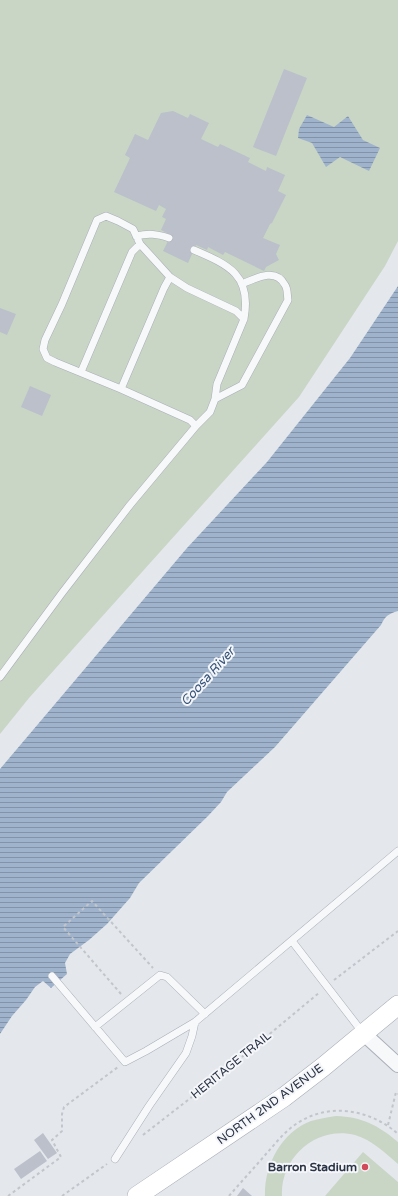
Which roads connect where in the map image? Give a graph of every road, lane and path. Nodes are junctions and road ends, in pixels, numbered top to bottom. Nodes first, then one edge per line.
1 (136, 236) junction
2 (169, 238) dead end
3 (140, 244) junction
4 (194, 250) dead end
5 (170, 277) junction
6 (242, 284) junction
7 (244, 319) junction
8 (81, 372) junction
9 (121, 389) junction
10 (215, 399) junction
11 (196, 426) junction
12 (0, 677) edge
13 (398, 851) edge
14 (398, 931) edge
15 (292, 941) junction
16 (160, 975) junction
17 (52, 976) dead end
18 (327, 985) junction
19 (127, 1001) junction
20 (398, 1005) edge
21 (205, 1014) junction
22 (195, 1022) junction
23 (95, 1027) junction
24 (363, 1034) junction
25 (125, 1062) junction
26 (398, 1065) edge
27 (398, 1094) edge
28 (388, 1125) junction
29 (398, 1134) edge
30 (142, 1136) dead end
31 (115, 1159) joint
32 (8, 1196) edge
33 (62, 1196) edge
34 (137, 1196) edge
35 (229, 1196) edge

1 - 2 lane
1 - 3 lane
1 - 8 lane
3 - 5 lane
3 - 8 lane
4 - 6 lane
5 - 7 lane
5 - 9 lane
6 - 7 lane
6 - 10 lane
7 - 10 lane
8 - 9 lane
9 - 11 lane
10 - 11 lane
11 - 12 lane
13 - 15 lane
14 - 18 path, HERITAGE TRAIL
15 - 18 lane
15 - 21 lane
16 - 19 lane
16 - 19 path
16 - 21 lane
17 - 23 lane
18 - 24 lane
18 - 30 path, HERITAGE TRAIL
19 - 23 lane
20 - 24 main road, NORTH 2ND AVENUE
21 - 22 lane
22 - 25 lane
22 - 31 lane
23 - 25 lane
24 - 26 street
24 - 34 main road, NORTH 2ND AVENUE
25 - 32 path
27 - 28 path
28 - 29 path
28 - 35 path
31 - 33 path

